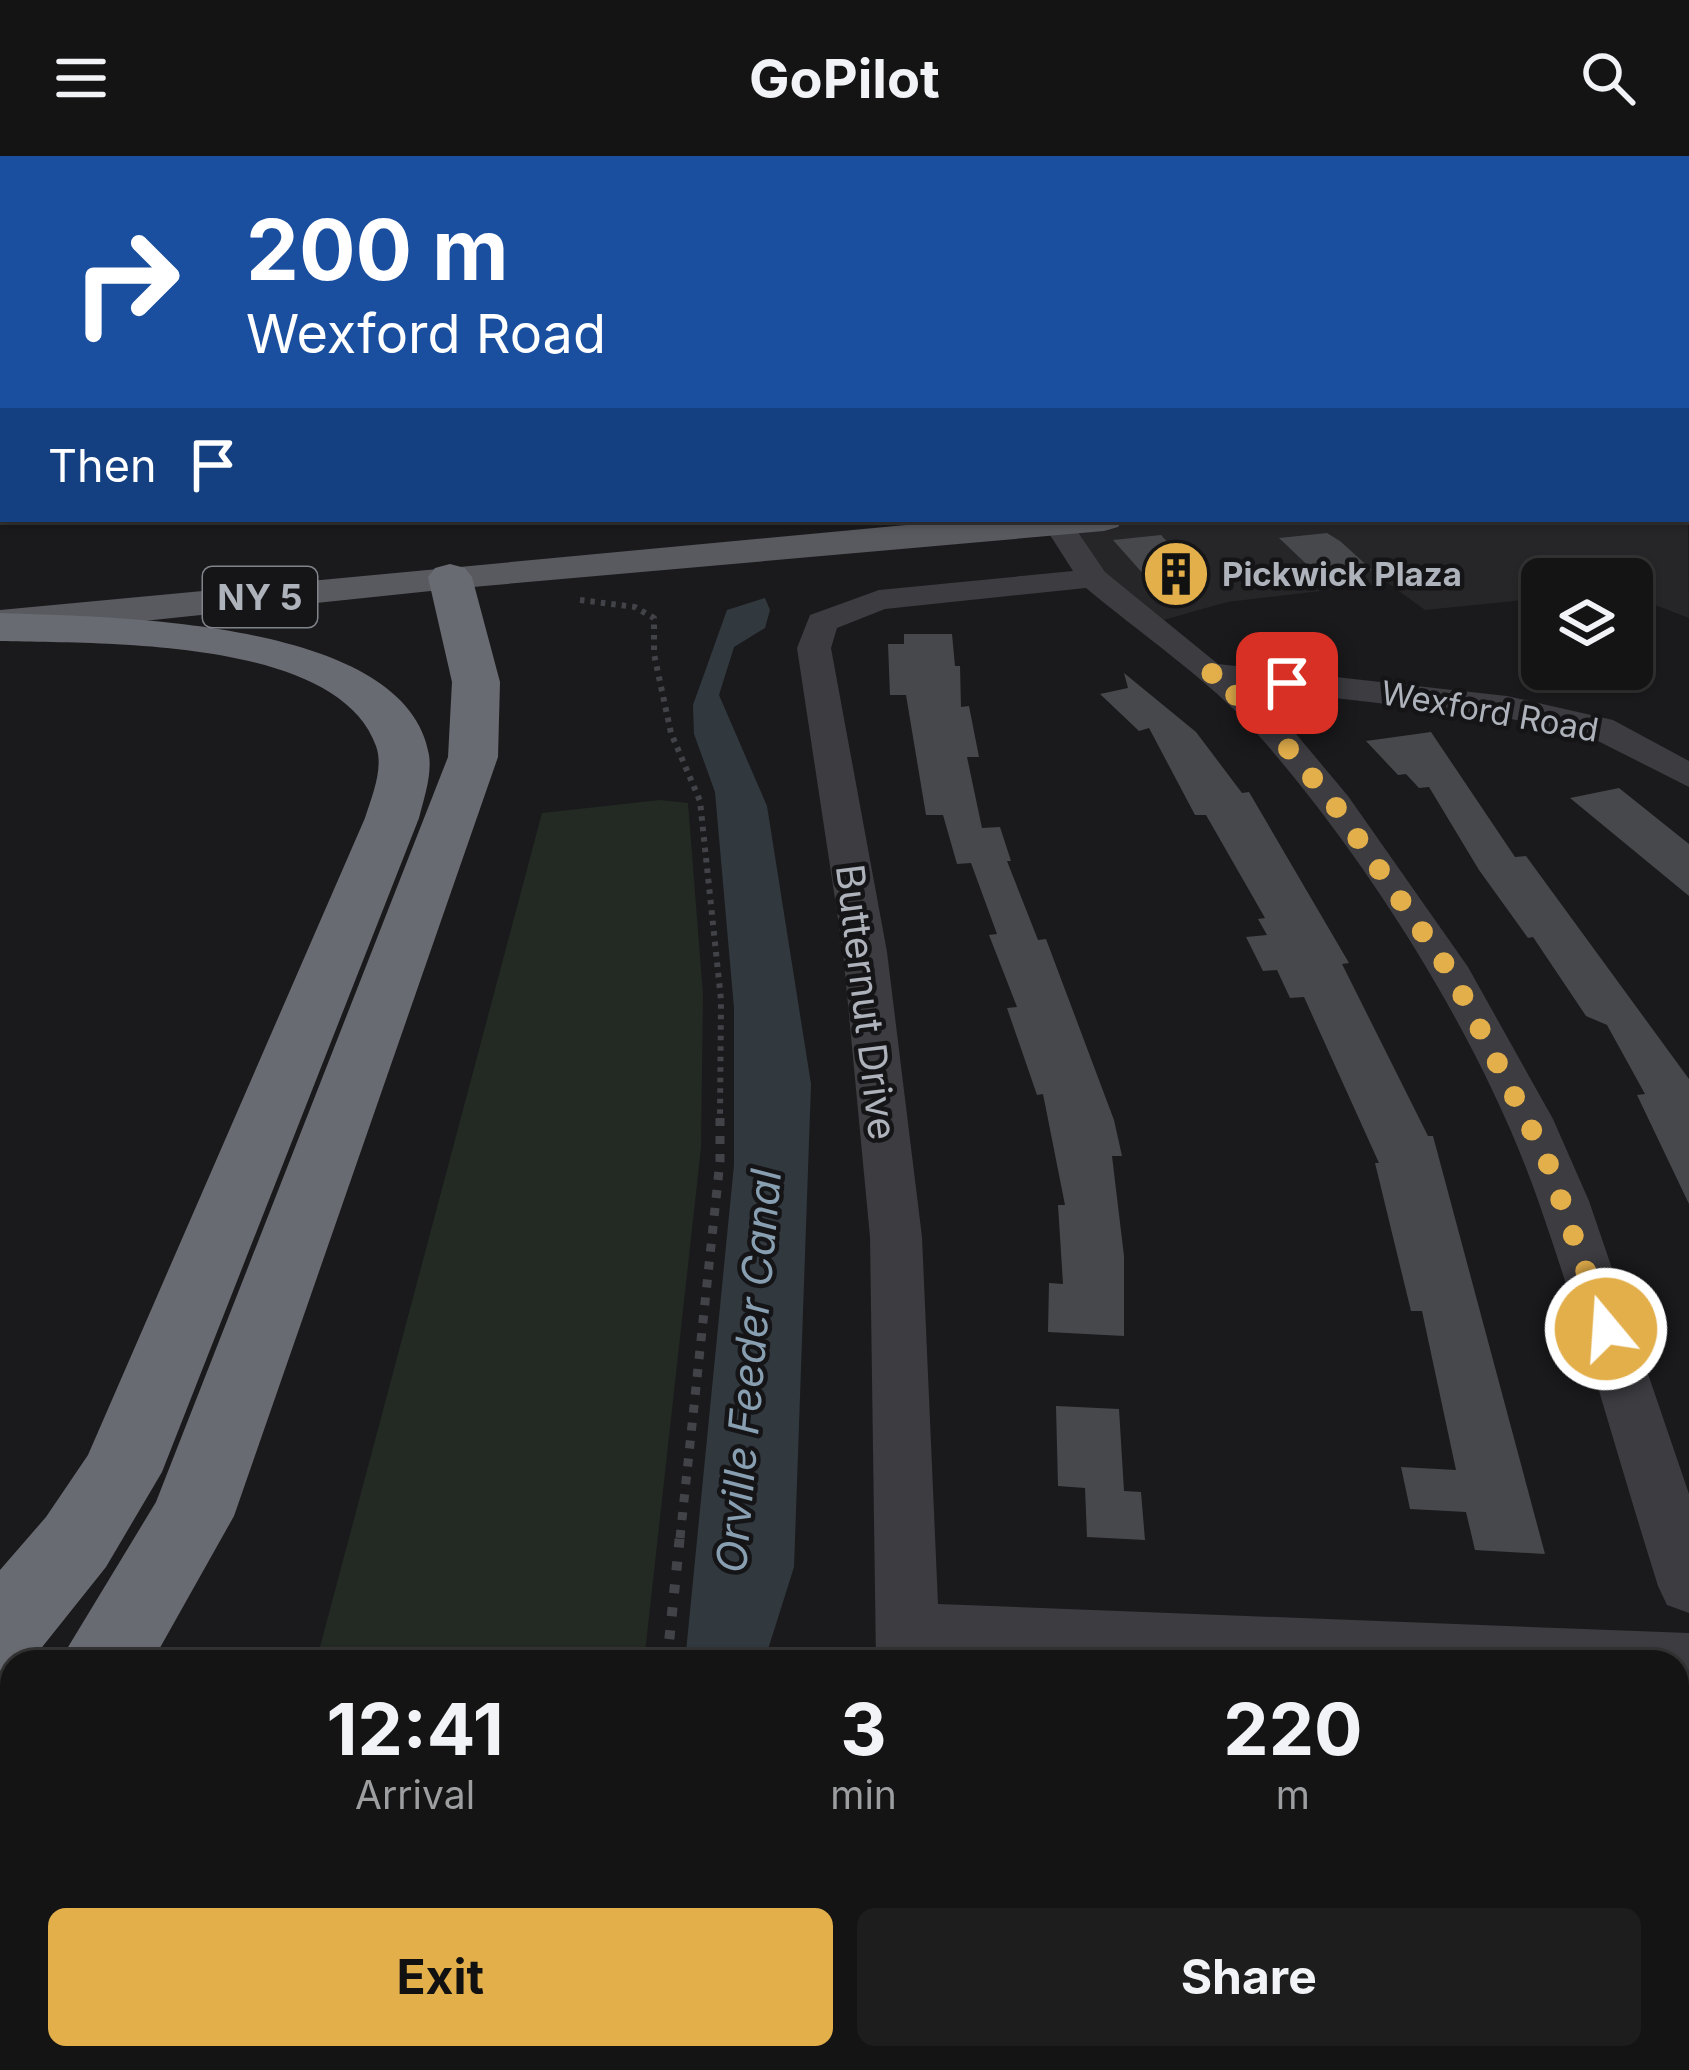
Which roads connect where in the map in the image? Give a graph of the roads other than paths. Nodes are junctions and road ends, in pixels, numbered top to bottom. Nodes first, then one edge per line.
1 (875, 522) edge
2 (1059, 522) edge
3 (450, 577) junction
4 (1093, 578) junction
5 (0, 625) edge
6 (1209, 673) junction
7 (1689, 776) edge
8 (1689, 1586) edge
9 (0, 1633) edge
10 (908, 1647) edge
11 (113, 1650) edge
12 (1064, 1650) edge

1 - 3 main road, NY 5
2 - 3 main road, NY 5
2 - 4 street
3 - 5 main road, NY 5
3 - 11 highway
4 - 6 street
4 - 10 street, Butternut Drive
5 - 9 highway
6 - 7 street, Wexford Road
6 - 8 street
10 - 12 street

